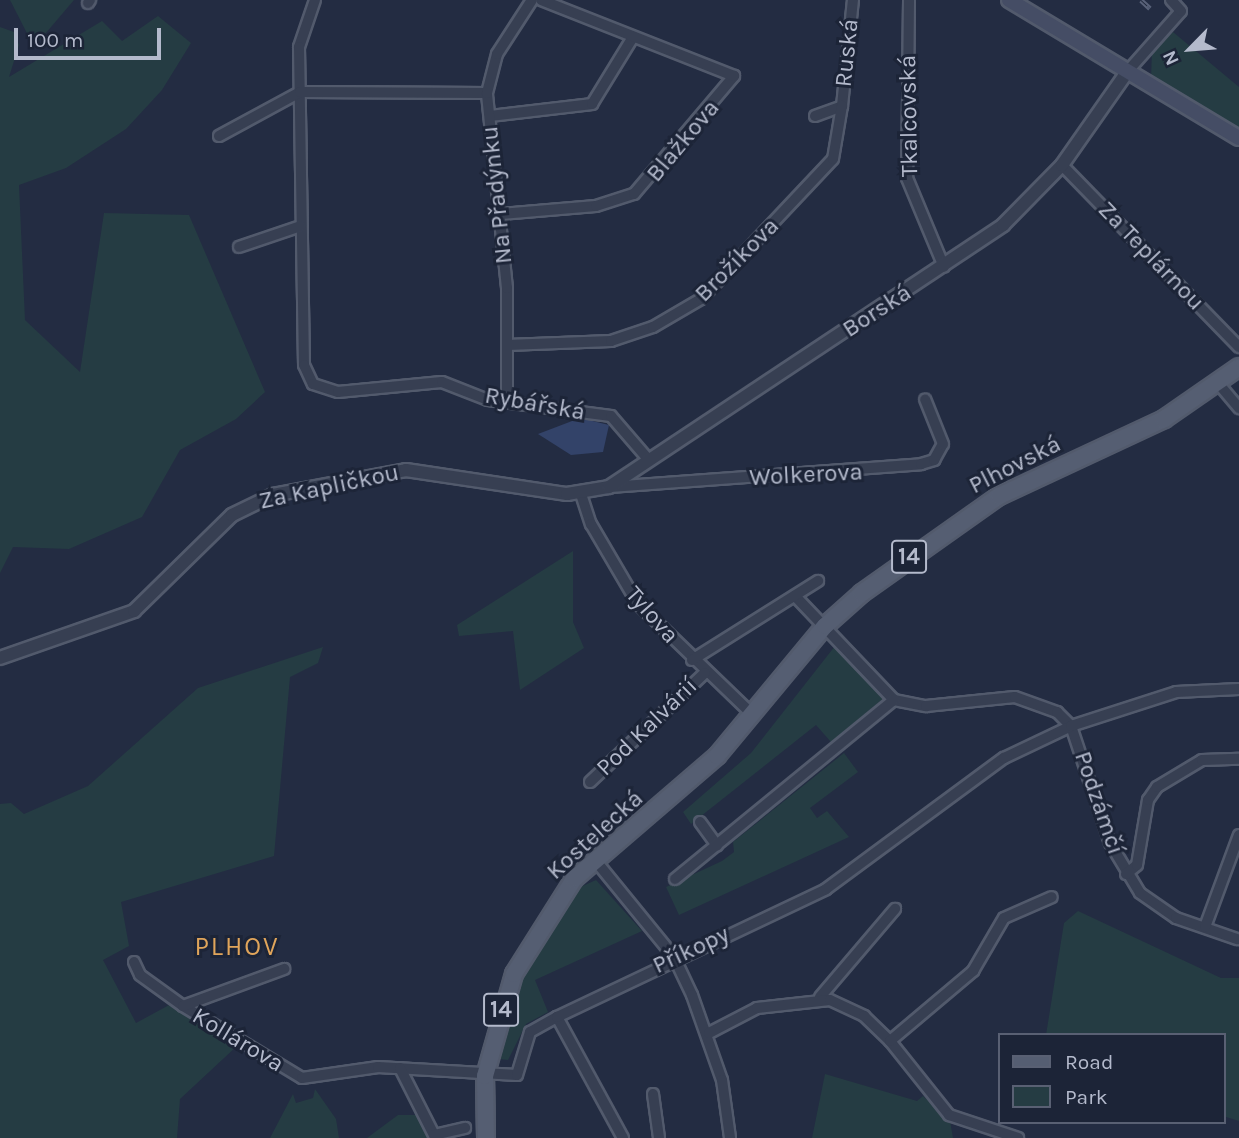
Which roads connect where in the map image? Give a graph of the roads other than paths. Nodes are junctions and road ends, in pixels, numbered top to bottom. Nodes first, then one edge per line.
1 (316, 0) edge
2 (532, 0) edge
3 (541, 0) edge
4 (853, 0) edge
5 (909, 0) edge
6 (1009, 0) edge
7 (1171, 0) edge
8 (633, 37) junction
9 (1129, 68) junction
10 (300, 92) junction
11 (487, 93) junction
12 (842, 106) junction
13 (490, 116) junction
14 (815, 116) dead end
15 (219, 136) dead end
16 (1239, 138) edge
17 (1062, 165) junction
18 (799, 196) joint
19 (501, 214) junction
20 (301, 226) junction
21 (239, 247) dead end
22 (944, 267) junction
23 (508, 345) junction
24 (1239, 347) edge
25 (1239, 367) edge
26 (1218, 383) junction
27 (925, 399) dead end
28 (506, 402) junction
29 (1239, 408) edge
30 (649, 460) junction
31 (609, 487) junction
32 (581, 494) junction
33 (818, 581) dead end
34 (795, 596) junction
35 (825, 626) junction
36 (0, 658) edge
37 (692, 660) junction
38 (705, 673) junction
39 (1239, 689) edge
40 (894, 700) junction
41 (754, 715) junction
42 (1071, 726) junction
43 (1239, 759) edge
44 (590, 782) dead end
45 (699, 822) dead end
46 (1239, 835) edge
47 (718, 845) junction
48 (595, 860) junction
49 (1126, 874) junction
50 (676, 879) dead end
51 (1052, 897) dead end
52 (895, 909) dead end
53 (1205, 927) junction
54 (1237, 939) edge
55 (674, 957) junction
56 (134, 962) dead end
57 (284, 969) dead end
58 (821, 997) junction
59 (183, 1006) junction
60 (557, 1017) junction
61 (709, 1033) junction
62 (890, 1041) junction
63 (400, 1068) junction
64 (485, 1076) junction
65 (653, 1094) dead end
66 (465, 1128) dead end
67 (733, 1137) edge
68 (486, 1138) edge
69 (623, 1138) edge
70 (659, 1138) edge
71 (1018, 1138) edge

1 - 10 street, Rybářská
2 - 11 street, Na Přadýnku
3 - 8 street
4 - 12 street, Ruská
5 - 22 street, Tkalcovská
6 - 9 main road
7 - 9 street
8 - 13 street
8 - 19 street, Blažkova
9 - 16 main road
9 - 17 street, Borská
10 - 11 street
10 - 15 street
10 - 20 street, Rybářská
11 - 13 street, Na Přadýnku
12 - 14 street, Ruská
12 - 18 street, Ruská
13 - 19 street, Na Přadýnku
17 - 22 street, Borská
17 - 24 street, Za Teplárnou
18 - 23 street, Brožíkova
19 - 23 street, Na Přadýnku
20 - 21 street
20 - 28 street, Rybářská
22 - 30 street, Borská
23 - 28 street, Na Přadýnku
25 - 26 main road, Plhovská / 14
26 - 29 street
26 - 35 main road, Plhovská / 14
27 - 31 street, Wolkerova
28 - 30 street, Rybářská
30 - 31 street, Borská
31 - 32 street, Borská
32 - 36 street, Za Kapličkou
32 - 37 street, Tylova
33 - 34 street
34 - 35 street
34 - 37 street
35 - 40 street
35 - 41 main road, 14
37 - 38 street, Tylova
38 - 41 street, Tylova
38 - 44 street, Pod Kalvárií
39 - 42 street
40 - 42 street
40 - 47 street
41 - 48 main road, Kostelecká / 14
42 - 49 street, Podzámčí
42 - 55 street, Příkopy
43 - 49 street
45 - 47 street
46 - 53 street
47 - 50 street
48 - 55 street
48 - 64 main road, Kostelecká / 14
49 - 53 street, Podzámčí
51 - 62 street
52 - 58 street
53 - 54 street, Podzámčí
55 - 60 street, Příkopy
55 - 61 street
56 - 59 street, Kollárova
57 - 59 street
58 - 61 street
58 - 62 street
59 - 63 street, Kollárova
60 - 64 street, Příkopy
60 - 69 street
61 - 67 street
62 - 71 street
63 - 64 street, Kollárova
63 - 66 street
64 - 68 main road, Kostelecká / 14
65 - 70 street

